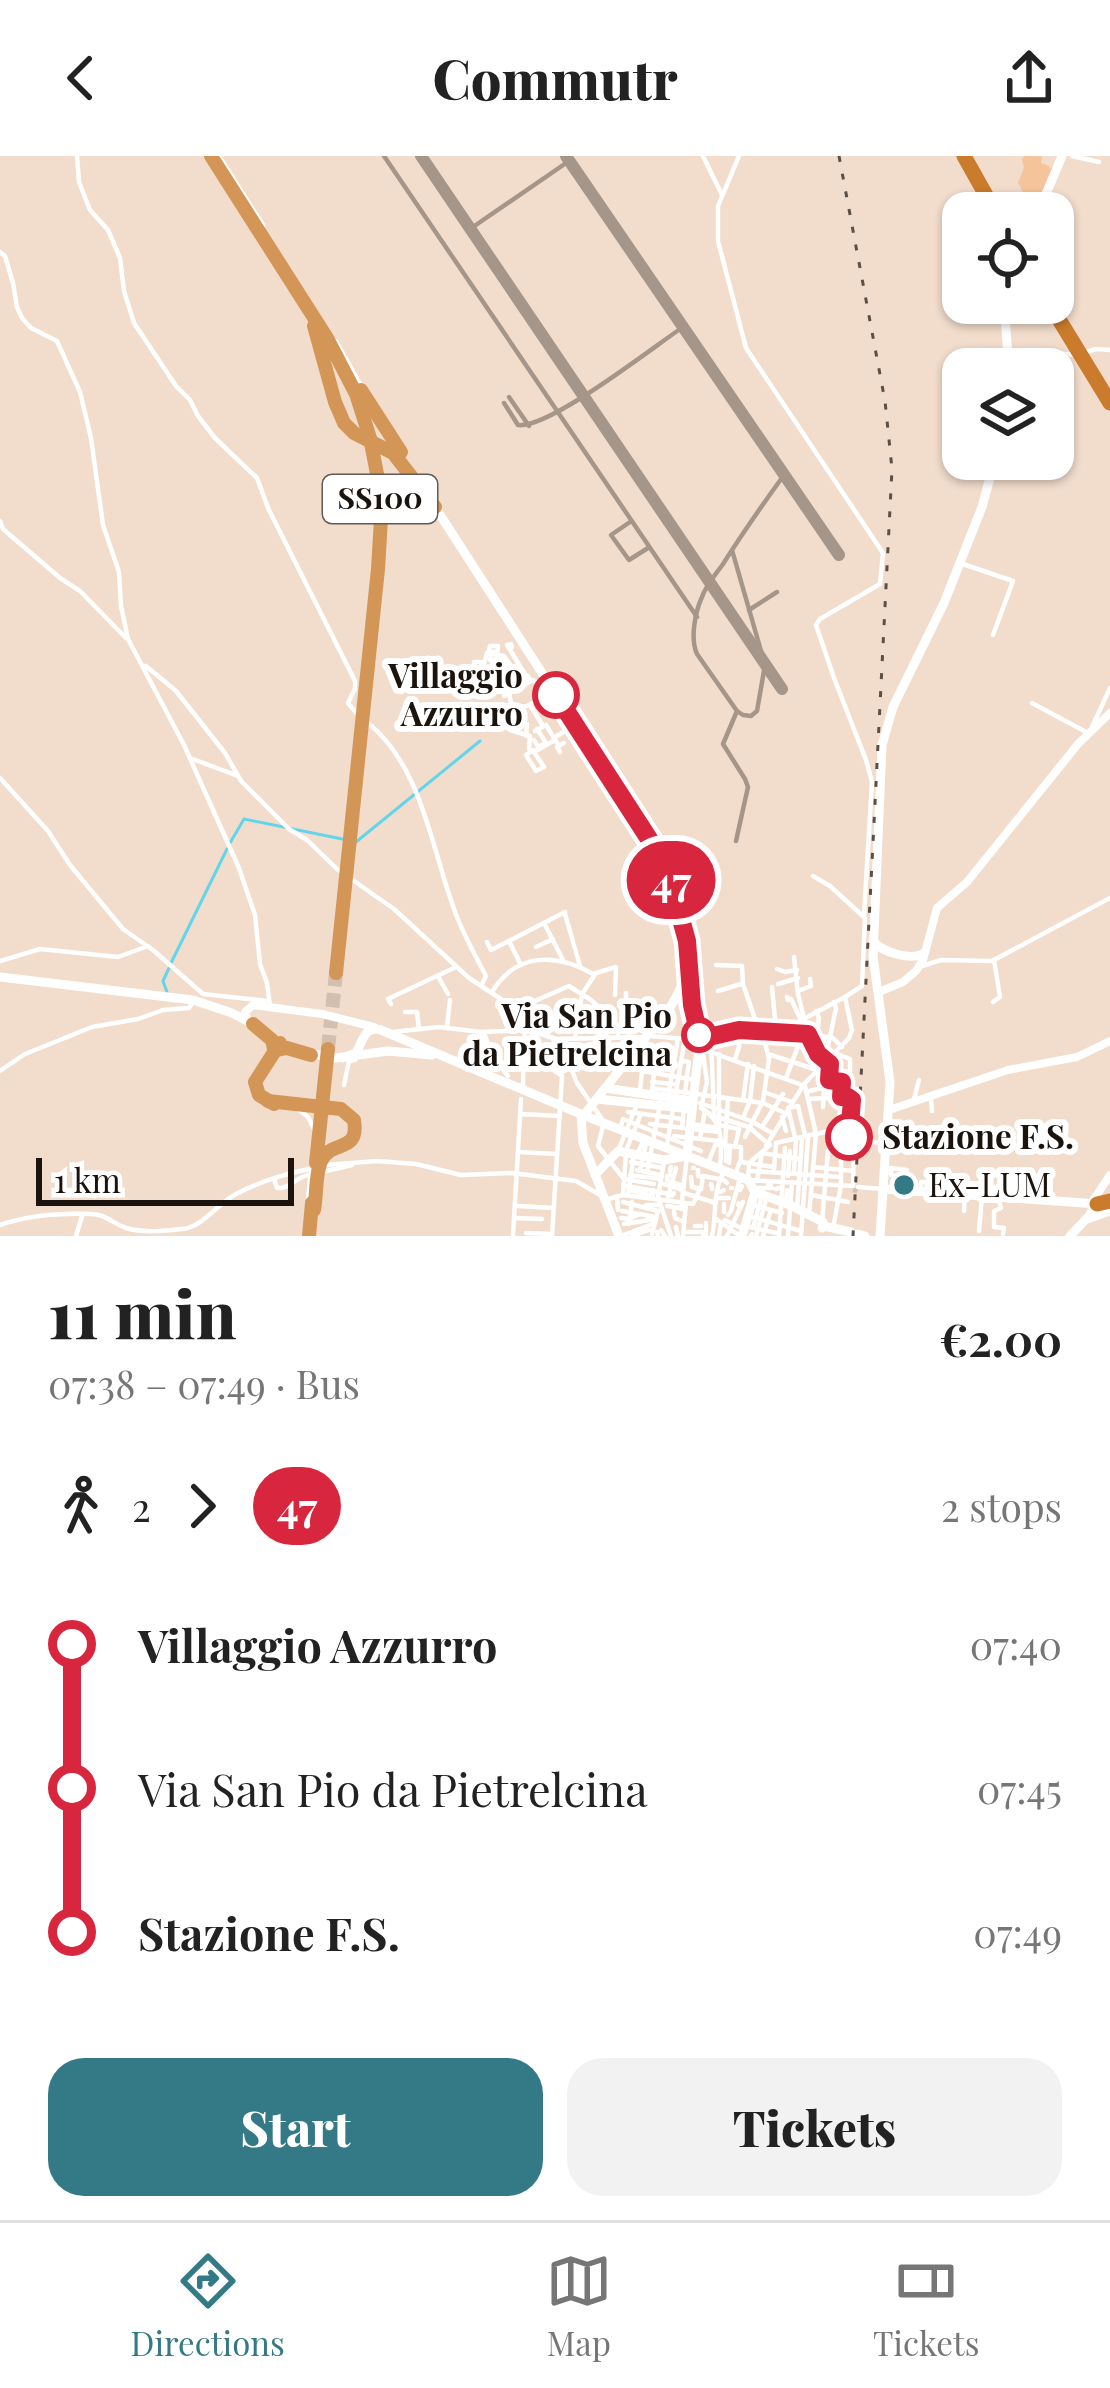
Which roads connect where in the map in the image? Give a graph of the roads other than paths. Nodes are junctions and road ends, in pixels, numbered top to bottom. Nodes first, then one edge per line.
1 (77, 156) edge
2 (213, 156) edge
3 (703, 156) edge
4 (739, 156) edge
5 (963, 156) edge
6 (1067, 156) edge
7 (1099, 162) dead end
8 (983, 192) edge
9 (1047, 192) edge
10 (722, 195) junction
11 (0, 251) edge
12 (284, 270) junction
13 (1064, 324) edge
14 (330, 338) junction
15 (1110, 350) edge
16 (1074, 355) edge
17 (1110, 399) edge
18 (334, 405) junction
19 (371, 406) junction
20 (370, 439) junction
21 (409, 472) junction
22 (990, 480) edge
23 (376, 495) dead end
24 (435, 507) junction
25 (383, 520) junction
26 (1, 526) edge
27 (960, 563) junction
28 (125, 624) junction
29 (118, 631) junction
30 (993, 634) dead end
31 (130, 642) junction
32 (511, 646) dead end
33 (149, 672) junction
34 (519, 673) junction
35 (530, 680) junction
36 (1110, 688) edge
37 (550, 694) junction
38 (507, 695) junction
39 (518, 699) dead end
40 (1031, 703) dead end
41 (528, 705) junction
42 (513, 707) junction
43 (556, 710) dead end
44 (1110, 713) edge
45 (524, 723) junction
46 (565, 730) dead end
47 (1089, 733) junction
48 (517, 734) junction
49 (549, 737) junction
50 (530, 738) junction
51 (534, 752) junction
52 (190, 758) junction
53 (238, 776) junction
54 (0, 778) edge
55 (813, 876) dead end
56 (1110, 898) edge
57 (864, 916) junction
58 (544, 923) junction
59 (553, 939) junction
60 (509, 941) junction
61 (487, 943) dead end
62 (148, 946) junction
63 (536, 947) dead end
64 (876, 948) junction
65 (689, 954) junction
66 (794, 957) dead end
67 (919, 959) junction
68 (563, 960) junction
69 (994, 960) junction
70 (0, 961) edge
71 (521, 965) junction
72 (716, 965) dead end
73 (580, 966) junction
74 (456, 967) junction
75 (778, 969) dead end
76 (797, 974) junction
77 (595, 975) junction
78 (438, 976) junction
79 (0, 977) edge
80 (811, 979) dead end
81 (743, 984) junction
82 (481, 986) junction
83 (718, 991) dead end
84 (870, 991) junction
85 (491, 992) junction
86 (626, 993) dead end
87 (797, 993) junction
88 (582, 994) junction
89 (615, 995) dead end
90 (788, 997) dead end
91 (845, 997) junction
92 (193, 1001) junction
93 (834, 1002) junction
94 (993, 1002) dead end
95 (269, 1004) junction
96 (391, 1004) dead end
97 (703, 1006) dead end
98 (817, 1011) junction
99 (405, 1012) dead end
100 (512, 1014) junction
101 (850, 1018) junction
102 (803, 1019) junction
103 (578, 1021) junction
104 (819, 1021) junction
105 (250, 1022) junction
106 (833, 1022) junction
107 (447, 1028) junction
108 (419, 1029) junction
109 (523, 1029) junction
110 (511, 1030) junction
111 (739, 1030) junction
112 (760, 1030) junction
113 (774, 1030) junction
114 (364, 1032) junction
115 (484, 1032) junction
116 (387, 1033) junction
117 (618, 1035) junction
118 (647, 1035) junction
119 (603, 1036) junction
120 (550, 1038) junction
121 (681, 1038) junction
122 (575, 1039) junction
123 (817, 1039) junction
124 (1110, 1041) edge
125 (740, 1044) junction
126 (749, 1047) dead end
127 (842, 1047) junction
128 (276, 1049) junction
129 (523, 1049) junction
130 (546, 1050) dead end
131 (393, 1052) junction
132 (374, 1053) junction
133 (328, 1054) junction
134 (715, 1054) junction
135 (768, 1054) junction
136 (492, 1057) junction
137 (566, 1057) junction
138 (830, 1057) junction
139 (448, 1059) junction
140 (735, 1059) junction
141 (794, 1062) junction
142 (655, 1063) dead end
143 (751, 1065) junction
144 (572, 1067) junction
145 (767, 1070) junction
146 (817, 1070) junction
147 (0, 1071) edge
148 (479, 1071) junction
149 (560, 1073) junction
150 (523, 1074) junction
151 (506, 1078) junction
152 (787, 1078) junction
153 (749, 1079) junction
154 (919, 1080) dead end
155 (829, 1084) junction
156 (344, 1085) dead end
157 (326, 1087) junction
158 (765, 1087) junction
159 (605, 1088) junction
160 (751, 1088) junction
161 (527, 1092) junction
162 (806, 1093) junction
163 (797, 1094) junction
164 (782, 1096) junction
165 (931, 1098) junction
166 (831, 1099) junction
167 (269, 1101) junction
168 (763, 1103) junction
169 (913, 1103) junction
170 (774, 1108) junction
171 (560, 1110) junction
172 (889, 1110) junction
173 (586, 1111) junction
174 (932, 1112) dead end
175 (520, 1114) junction
176 (762, 1116) junction
177 (812, 1117) junction
178 (755, 1125) junction
179 (777, 1125) junction
180 (602, 1128) junction
181 (828, 1131) junction
182 (848, 1132) junction
183 (796, 1135) junction
184 (872, 1142) dead end
185 (887, 1143) junction
186 (347, 1144) junction
187 (841, 1144) junction
188 (829, 1151) junction
189 (518, 1153) junction
190 (557, 1154) junction
191 (841, 1158) junction
192 (854, 1159) junction
193 (609, 1161) junction
194 (888, 1168) junction
195 (907, 1170) dead end
196 (699, 1171) edge
197 (853, 1171) junction
198 (316, 1172) junction
199 (841, 1173) junction
200 (517, 1174) junction
201 (596, 1174) junction
202 (1110, 1174) edge
203 (827, 1176) junction
204 (273, 1178) junction
205 (556, 1179) junction
206 (937, 1181) dead end
207 (841, 1186) junction
208 (856, 1187) junction
209 (922, 1188) junction
210 (883, 1189) junction
211 (959, 1194) junction
212 (982, 1196) junction
213 (998, 1197) junction
214 (825, 1198) junction
215 (843, 1202) junction
216 (515, 1205) junction
217 (542, 1207) junction
218 (1097, 1207) edge
219 (554, 1208) junction
220 (314, 1210) junction
221 (964, 1211) dead end
222 (82, 1216) junction
223 (514, 1218) junction
224 (527, 1218) junction
225 (542, 1219) junction
226 (0, 1225) edge
227 (824, 1226) edge
228 (979, 1231) dead end
229 (147, 1233) edge
230 (788, 1233) edge
231 (801, 1233) edge
232 (526, 1234) edge
233 (541, 1234) edge
234 (858, 1234) edge
235 (1003, 1234) edge
236 (552, 1235) edge
237 (76, 1236) edge
238 (310, 1236) edge
239 (513, 1236) edge
240 (880, 1236) edge
241 (1070, 1236) edge

1 - 82 street
2 - 12 highway, SS100
2 - 14 highway, SS100
2 - 18 street
2 - 19 street
3 - 10 street
4 - 10 street
5 - 8 highway
6 - 7 street
6 - 9 main road
10 - 57 street
11 - 28 street
12 - 18 highway, SS100
12 - 20 highway, SS100
13 - 17 highway
14 - 19 highway
14 - 25 highway, SS100
15 - 16 street
18 - 20 highway, SS100
18 - 23 street
19 - 24 highway, SS100
20 - 21 highway, SS100
20 - 25 highway, SS100
21 - 24 highway, SS100
21 - 25 highway, SS100
22 - 27 main road
24 - 37 main road
26 - 29 street
27 - 30 street
27 - 64 main road
28 - 29 street
28 - 31 street
29 - 31 street
31 - 33 street
32 - 34 street
33 - 52 street
33 - 53 street
34 - 35 street
34 - 38 street
35 - 37 street
35 - 38 street
36 - 47 street
37 - 41 street
37 - 43 street
37 - 65 main road
38 - 42 street
39 - 41 street
40 - 47 street
41 - 42 street
41 - 45 street
41 - 49 street
42 - 48 street
44 - 47 street
45 - 48 street
45 - 50 street
46 - 49 street
47 - 67 street
48 - 50 street
49 - 50 street
49 - 51 street
50 - 51 street
51 - 51 street
52 - 53 street
52 - 95 street
53 - 74 street
54 - 62 street
55 - 57 street
56 - 69 street
57 - 91 street
58 - 59 street
58 - 60 street
58 - 73 street
59 - 63 street
59 - 68 street
60 - 61 street
60 - 71 street
62 - 70 street
62 - 95 street
64 - 67 main road
64 - 84 main road
65 - 118 main road
65 - 196 main road
66 - 76 street
67 - 69 street
67 - 84 street
68 - 71 street
68 - 73 street
69 - 94 street
71 - 85 street
72 - 81 street
73 - 77 street
74 - 78 street
74 - 82 street
75 - 76 street
76 - 87 street
76 - 113 street
77 - 88 street
77 - 89 street
78 - 96 street
78 - 107 street
79 - 92 main road
80 - 87 street
81 - 83 street
81 - 112 street
82 - 85 street
84 - 91 street
84 - 172 main road
85 - 100 street
86 - 117 street
87 - 102 street
88 - 103 street
88 - 109 street
88 - 119 street
90 - 102 street
91 - 93 street
91 - 101 street
92 - 105 main road
92 - 147 street
92 - 198 street
93 - 98 street
93 - 106 street
95 - 105 street
95 - 114 street
97 - 196 street
98 - 102 street
98 - 104 street
99 - 108 street
100 - 109 street
100 - 110 street
101 - 106 street
101 - 127 street
102 - 113 street
102 - 123 street
103 - 120 street
103 - 122 street
104 - 106 street
104 - 123 street
105 - 128 highway
106 - 123 street
107 - 108 street
107 - 115 street
108 - 116 street
109 - 110 street
109 - 120 street
109 - 129 street
110 - 115 street
111 - 112 street
111 - 125 street
111 - 196 street
112 - 113 street
112 - 135 street
113 - 123 street
114 - 116 main road
114 - 132 main road
114 - 133 main road
115 - 136 street
116 - 131 main road
116 - 139 main road
117 - 118 street
117 - 119 street
118 - 121 street
118 - 159 main road
119 - 122 street
119 - 144 street
120 - 122 street
120 - 137 street
121 - 196 street
121 - 196 street
123 - 127 street
123 - 138 street
123 - 138 street
123 - 141 street
124 - 165 street
125 - 126 street
125 - 140 street
127 - 138 street
128 - 133 highway
128 - 167 highway
129 - 149 street
129 - 150 street
130 - 137 street
131 - 132 main road
131 - 139 main road
131 - 156 street
132 - 133 main road
133 - 157 highway
133 - 167 highway
133 - 198 highway
134 - 140 street
134 - 196 street
134 - 196 street
134 - 196 street
135 - 141 street
135 - 145 street
136 - 148 street
136 - 151 street
137 - 144 street
138 - 146 street
138 - 155 street
138 - 155 street
139 - 148 main road
140 - 143 street
141 - 146 street
141 - 152 street
142 - 196 street
143 - 145 street
143 - 153 street
144 - 149 street
144 - 173 street
145 - 152 street
145 - 158 street
146 - 162 street
148 - 151 main road
149 - 171 street
150 - 151 street
150 - 161 street
151 - 161 main road
152 - 162 street
153 - 158 street
153 - 160 street
153 - 196 street
154 - 169 street
155 - 162 street
155 - 166 street
155 - 166 street
155 - 166 street
157 - 186 highway
157 - 220 highway
158 - 160 street
158 - 164 street
158 - 168 street
159 - 173 main road
159 - 196 main road
160 - 196 street
161 - 171 main road
161 - 175 street
162 - 163 street
162 - 163 street
162 - 166 street
162 - 177 street
163 - 183 street
164 - 170 street
164 - 183 street
165 - 169 street
165 - 174 street
166 - 182 street
167 - 186 highway
167 - 198 highway
168 - 170 street
168 - 176 street
168 - 196 street
169 - 172 street
170 - 176 street
170 - 183 street
171 - 173 main road
171 - 175 street
171 - 190 street
172 - 185 main road
173 - 180 main road
173 - 196 main road
173 - 201 main road
175 - 189 street
176 - 178 street
176 - 178 street
176 - 179 street
177 - 183 street
177 - 183 street
178 - 196 street
178 - 196 street
178 - 196 street
178 - 196 street
179 - 183 street
179 - 196 street
180 - 193 street
180 - 196 main road
181 - 182 street
181 - 183 street
181 - 188 street
182 - 187 street
182 - 187 street
182 - 192 street
183 - 196 street
183 - 196 street
183 - 196 street
183 - 196 street
183 - 196 street
183 - 196 street
184 - 185 street
185 - 194 main road
186 - 198 street
186 - 220 highway
187 - 188 street
187 - 191 street
188 - 203 street
189 - 190 street
189 - 200 street
190 - 205 street
191 - 192 street
191 - 199 street
192 - 197 street
193 - 196 main road
193 - 196 street
193 - 201 main road
194 - 195 street
194 - 209 street
194 - 210 main road
196 - 196 street
196 - 201 main road
196 - 203 street
196 - 203 street
196 - 205 street
196 - 214 street
196 - 227 main road
196 - 230 street
196 - 230 street
196 - 231 street
197 - 199 street
197 - 208 street
198 - 200 street
198 - 204 street
198 - 204 street
198 - 238 highway
199 - 203 street
199 - 207 street
200 - 205 street
200 - 216 street
202 - 218 street
203 - 207 street
203 - 214 street
204 - 229 street
205 - 219 street
206 - 211 street
207 - 208 street
207 - 215 street
208 - 210 street
209 - 210 main road
209 - 211 main road
210 - 240 main road
211 - 212 main road
211 - 221 street
212 - 213 main road
212 - 228 street
213 - 218 main road
213 - 235 street
214 - 215 street
214 - 227 street
215 - 227 street
216 - 217 street
216 - 223 street
217 - 219 street
217 - 225 street
218 - 241 main road
219 - 236 street
220 - 238 highway
222 - 226 street
222 - 229 street
222 - 237 street
223 - 224 street
223 - 239 street
224 - 225 street
224 - 232 street
225 - 233 street
227 - 234 main road
230 - 231 street
232 - 233 street
233 - 236 street

